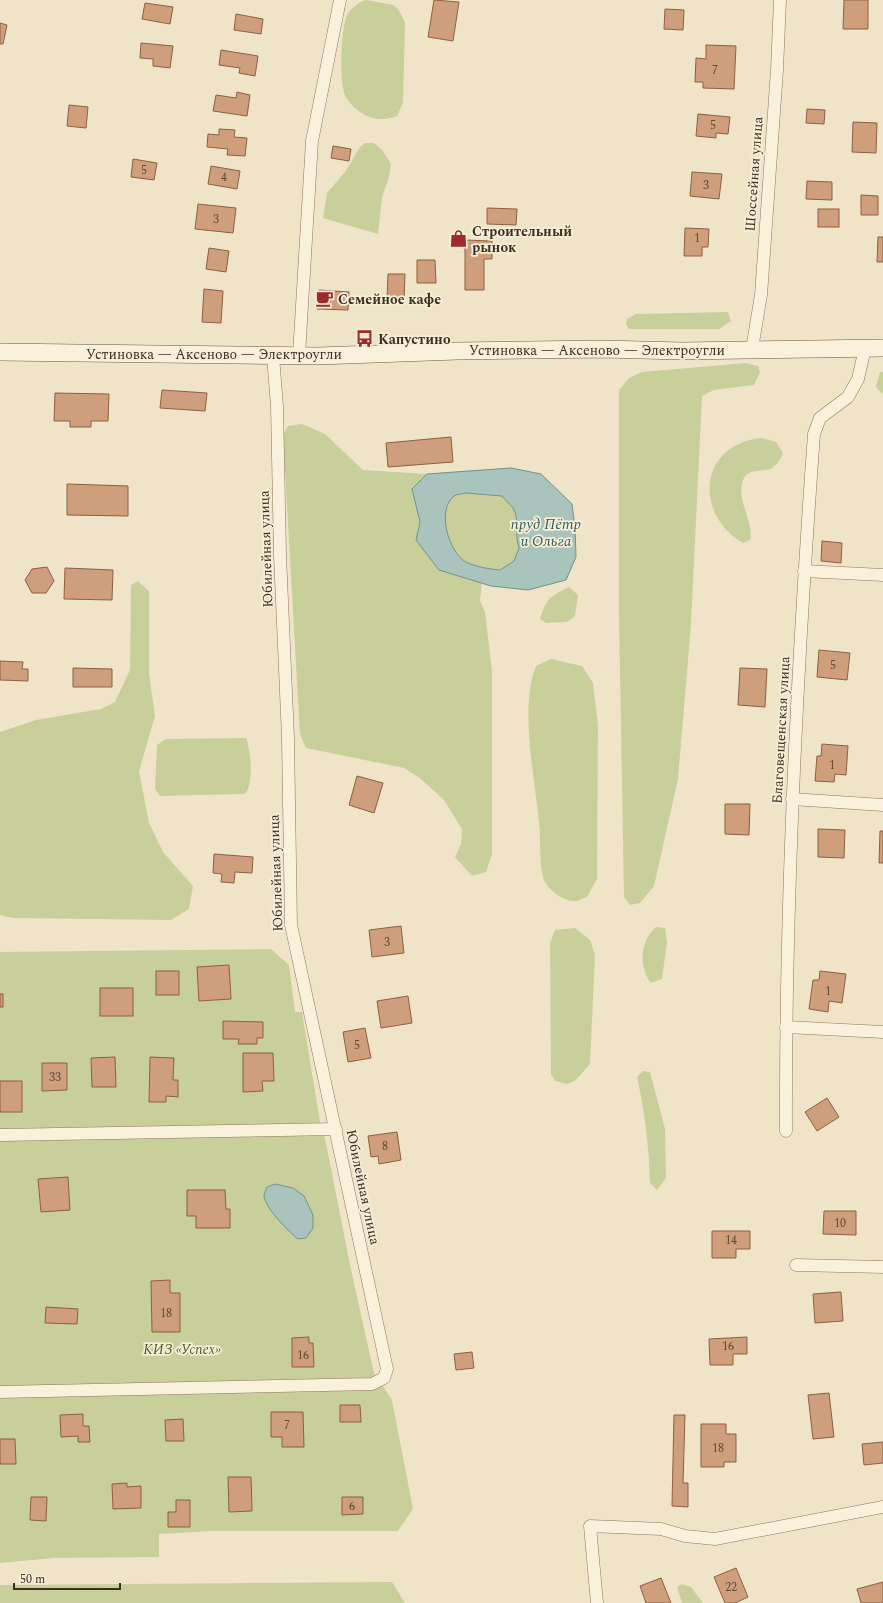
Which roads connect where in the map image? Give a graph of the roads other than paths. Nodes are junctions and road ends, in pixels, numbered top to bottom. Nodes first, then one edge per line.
1 (340, 0) edge
2 (780, 0) edge
3 (865, 348) junction
4 (883, 348) edge
5 (752, 349) junction
6 (0, 352) edge
7 (273, 356) junction
8 (299, 356) junction
9 (804, 571) junction
10 (883, 575) edge
11 (792, 799) junction
12 (883, 805) edge
13 (786, 1027) junction
14 (883, 1032) edge
15 (336, 1129) junction
16 (786, 1131) dead end
17 (0, 1135) edge
18 (796, 1265) dead end
19 (883, 1267) edge
20 (0, 1392) edge
21 (883, 1507) edge
22 (597, 1603) edge

1 - 8 street
2 - 5 street, Шоссейная улица
3 - 4 main road, Устиновка — Аксеново — Электроугли
3 - 5 main road, Устиновка — Аксеново — Электроугли
3 - 9 street, Благовещенская улица
5 - 8 main road, Устиновка — Аксеново — Электроугли
6 - 7 main road, Устиновка — Аксеново — Электроугли
7 - 8 main road, Устиновка — Аксеново — Электроугли
7 - 15 street, Юбилейная улица
9 - 10 street
9 - 11 street, Благовещенская улица
11 - 12 street
11 - 13 street, Благовещенская улица
13 - 14 street
13 - 16 street, Благовещенская улица
15 - 17 street
15 - 20 street, Юбилейная улица
18 - 19 street
21 - 22 street

